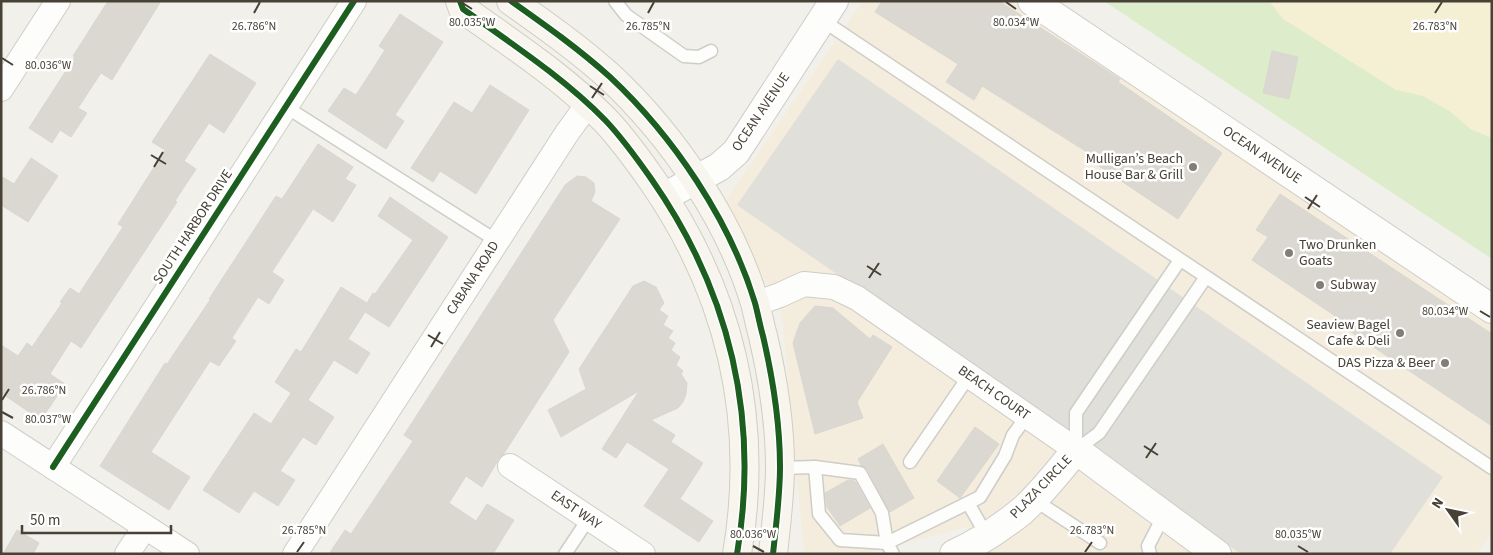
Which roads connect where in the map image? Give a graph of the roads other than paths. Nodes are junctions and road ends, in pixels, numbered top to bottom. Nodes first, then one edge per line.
1 (58, 1) edge
2 (354, 1) edge
3 (460, 1) edge
4 (511, 1) edge
5 (615, 1) edge
6 (1032, 1) edge
7 (828, 10) edge
8 (711, 51) dead end
9 (1, 89) edge
10 (588, 104) junction
11 (286, 107) junction
12 (696, 180) junction
13 (664, 197) junction
14 (497, 240) junction
15 (1180, 260) junction
16 (1206, 277) junction
17 (755, 304) junction
18 (1492, 309) edge
19 (969, 376) junction
20 (1027, 416) junction
21 (1, 433) edge
22 (1076, 450) junction
23 (910, 462) dead end
24 (510, 466) dead end
25 (53, 467) junction
26 (815, 467) junction
27 (780, 468) junction
28 (1492, 468) edge
29 (1033, 499) junction
30 (744, 502) junction
31 (968, 503) junction
32 (1164, 515) junction
33 (589, 518) junction
34 (145, 526) junction
35 (1100, 543) dead end
36 (890, 548) edge
37 (971, 548) edge
38 (127, 554) edge
39 (187, 554) edge
40 (295, 554) edge
41 (564, 554) edge
42 (642, 554) edge
43 (737, 554) edge
44 (754, 554) edge
45 (773, 554) edge
46 (1150, 554) edge
47 (1217, 554) edge

1 - 9 street
2 - 11 street, SOUTH HARBOR DRIVE
3 - 10 main road
4 - 12 main road
5 - 8 lane
6 - 18 street, OCEAN AVENUE
7 - 12 street, OCEAN AVENUE
7 - 15 lane
10 - 13 main road
10 - 14 street, CABANA ROAD
11 - 14 lane
11 - 25 street, SOUTH HARBOR DRIVE
12 - 13 street, OCEAN AVENUE
12 - 17 main road
13 - 30 main road
14 - 40 street, CABANA ROAD
15 - 16 lane
15 - 22 lane
16 - 22 lane
16 - 28 lane
17 - 19 street, BEACH COURT
17 - 27 main road
19 - 20 street, BEACH COURT
19 - 23 lane
20 - 22 street, BEACH COURT
20 - 31 lane
21 - 25 street
22 - 29 street, PLAZA CIRCLE
22 - 32 street, BEACH COURT
24 - 33 street, EAST WAY
25 - 34 street
26 - 27 lane
26 - 36 lane
26 - 36 lane
27 - 45 main road
29 - 35 lane
29 - 37 street, PLAZA CIRCLE
30 - 43 main road
30 - 44 main road
31 - 36 lane
31 - 37 lane
32 - 46 lane
32 - 47 street, BEACH COURT
33 - 41 lane
33 - 42 street, EAST WAY
34 - 38 street
34 - 39 street

